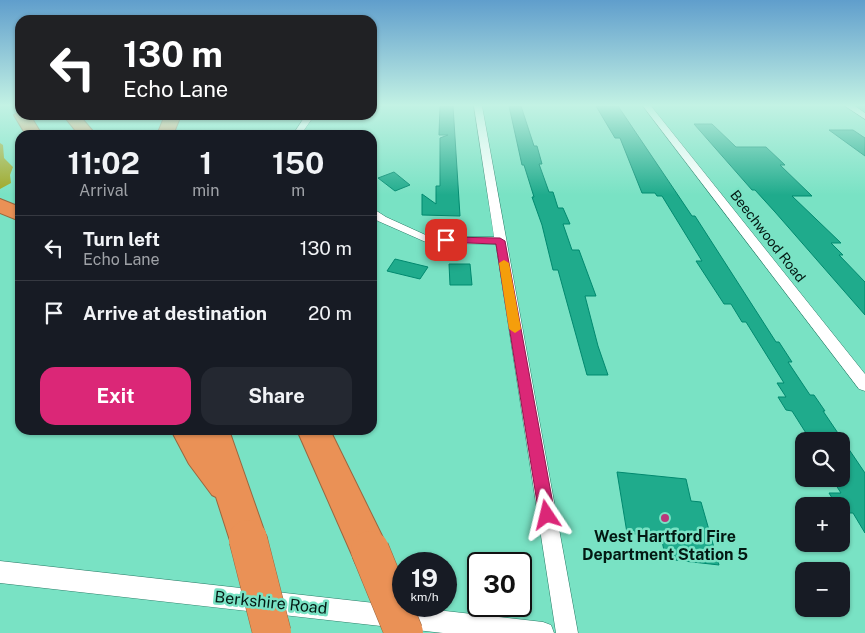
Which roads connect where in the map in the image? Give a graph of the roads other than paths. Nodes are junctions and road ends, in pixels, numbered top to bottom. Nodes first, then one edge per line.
1 (483, 136) edge
2 (670, 136) edge
3 (0, 205) edge
4 (15, 212) edge
5 (377, 215) edge
6 (500, 241) junction
7 (865, 385) edge
8 (190, 435) edge
9 (215, 435) edge
10 (315, 435) edge
11 (234, 494) junction
12 (0, 572) edge
13 (272, 633) edge
14 (404, 633) edge
15 (543, 633) edge
16 (567, 633) edge

1 - 6 street
2 - 7 street, Beechwood Road
3 - 4 highway
5 - 6 street
6 - 16 street
8 - 11 highway
9 - 11 highway
10 - 14 highway, bridge
11 - 13 highway, bridge
12 - 15 street, Berkshire Road

